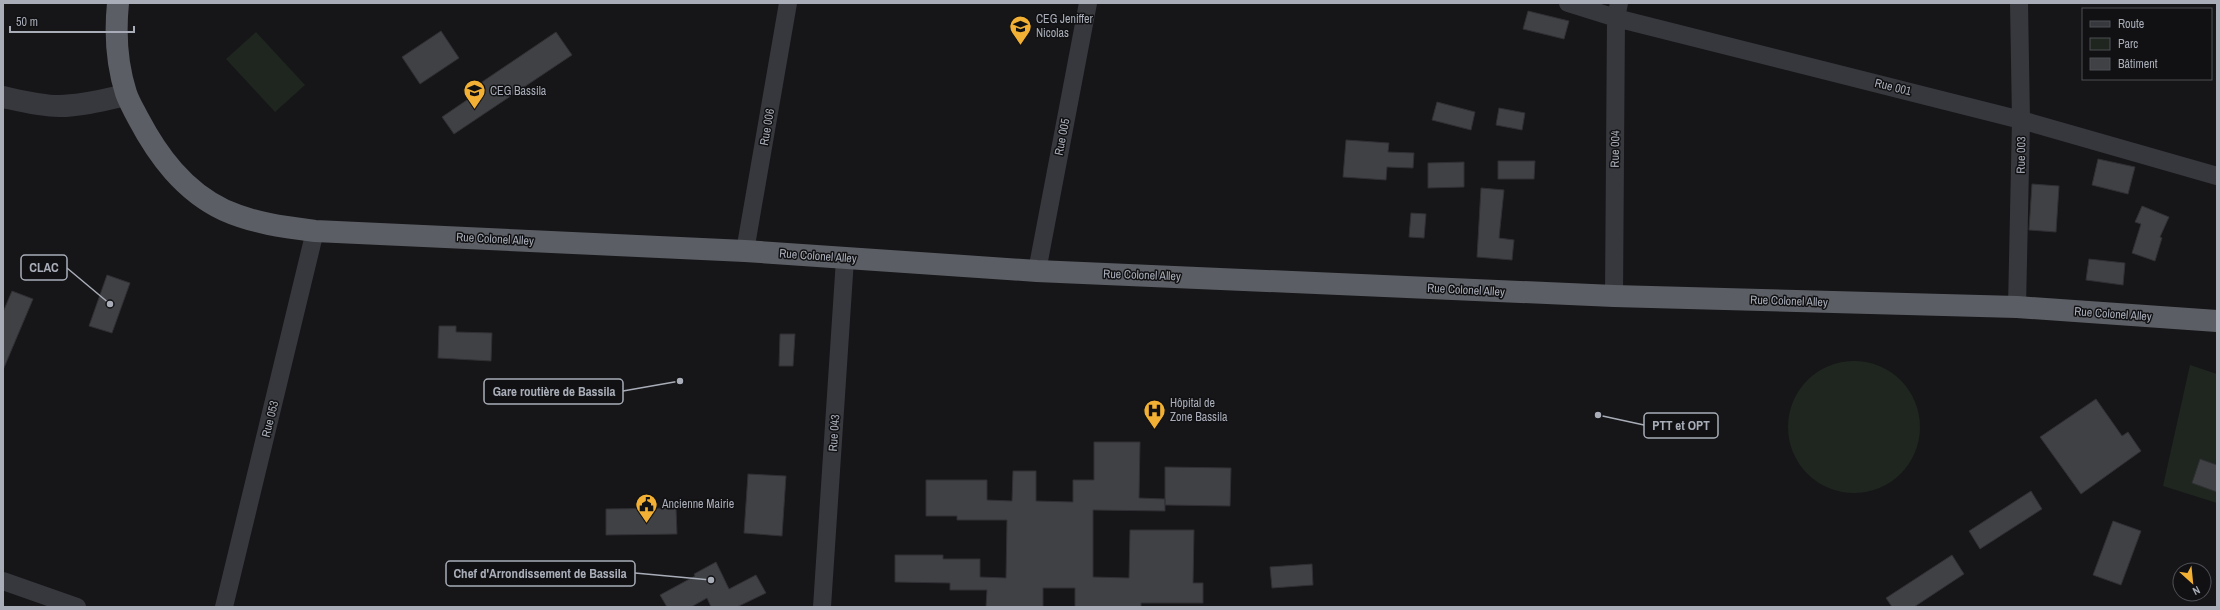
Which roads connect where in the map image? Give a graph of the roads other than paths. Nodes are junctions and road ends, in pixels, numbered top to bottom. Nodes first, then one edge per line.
1 (118, 3) edge
2 (788, 3) edge
3 (1088, 3) edge
4 (1568, 3) edge
5 (2019, 3) edge
6 (1618, 10) edge
7 (126, 95) junction
8 (3, 98) edge
9 (2022, 120) junction
10 (2217, 176) edge
11 (315, 231) junction
12 (745, 251) junction
13 (845, 259) junction
14 (1037, 271) junction
15 (1614, 296) junction
16 (2017, 307) junction
17 (2217, 321) edge
18 (3, 581) edge
19 (72, 606) edge
20 (224, 607) edge
21 (822, 607) edge

1 - 7 highway, Rue Colonel Alley
2 - 12 street, Rue 006
3 - 14 street, Rue 005
4 - 6 street, Rue 001
5 - 9 street, Rue 003
6 - 9 street, Rue 001
6 - 15 street, Rue 004
7 - 8 street
7 - 11 highway, Rue Colonel Alley
9 - 10 street, Rue 001
9 - 16 street, Rue 003
11 - 12 highway, Rue Colonel Alley
11 - 20 street, Rue 053
12 - 13 highway, Rue Colonel Alley
13 - 14 highway, Rue Colonel Alley
13 - 21 street, Rue 043
14 - 15 highway, Rue Colonel Alley
15 - 16 highway, Rue Colonel Alley
16 - 17 highway, Rue Colonel Alley
18 - 19 street

